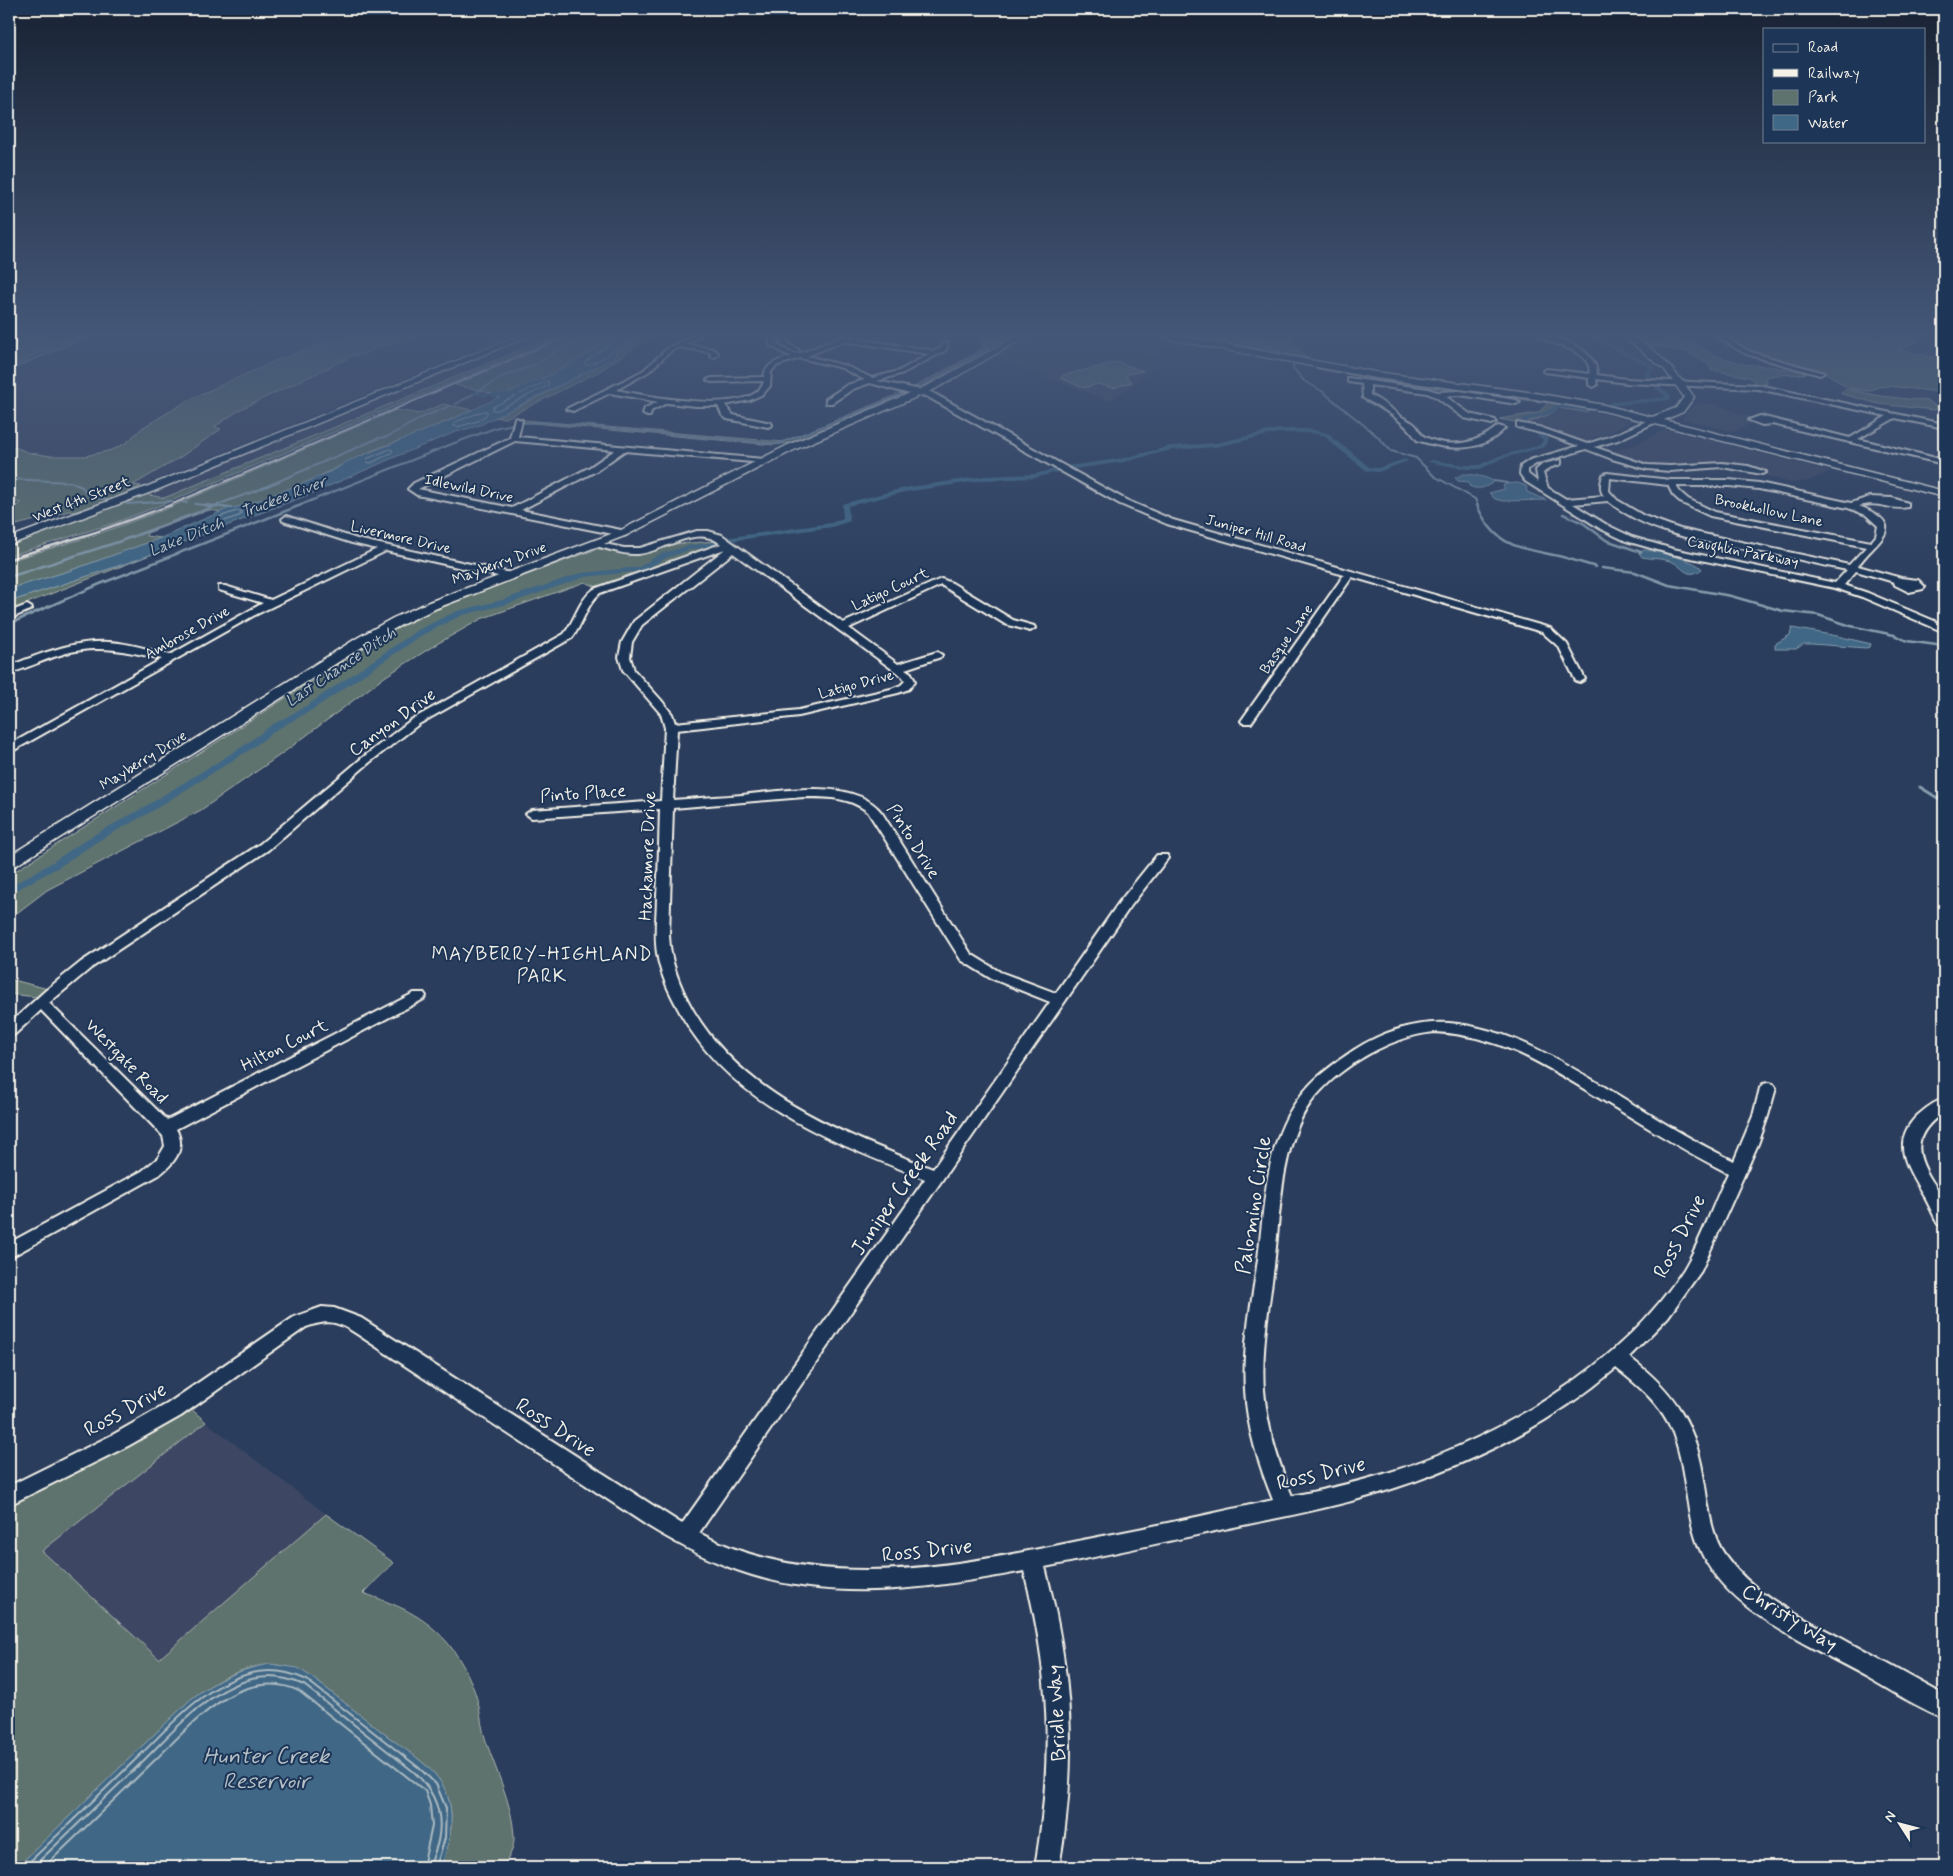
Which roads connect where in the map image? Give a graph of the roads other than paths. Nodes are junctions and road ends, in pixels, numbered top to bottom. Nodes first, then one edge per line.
1 (310, 424) edge
2 (517, 424) edge
3 (762, 424) edge
4 (849, 424) edge
5 (981, 424) edge
6 (1408, 424) edge
7 (1492, 424) edge
8 (1516, 424) edge
9 (1644, 424) edge
10 (1659, 424) edge
11 (1673, 424) edge
12 (1777, 424) edge
13 (1879, 424) edge
14 (1931, 424) edge
15 (768, 425) dead end
16 (1520, 425) junction
17 (1944, 426) edge
18 (1501, 428) junction
19 (1640, 436) dead end
20 (514, 438) junction
21 (1852, 440) junction
22 (1629, 442) dead end
23 (1588, 447) junction
24 (623, 448) junction
25 (1599, 451) junction
26 (764, 461) junction
27 (1944, 462) edge
28 (1762, 472) dead end
29 (1671, 483) junction
30 (1544, 488) junction
31 (1944, 493) edge
32 (1610, 498) junction
33 (1566, 502) junction
34 (1887, 502) dead end
35 (1852, 506) junction
36 (514, 511) junction
37 (286, 518) dead end
38 (623, 533) junction
39 (9, 542) edge
40 (599, 544) junction
41 (728, 545) junction
42 (1872, 545) junction
43 (385, 548) junction
44 (1853, 568) junction
45 (1350, 574) junction
46 (511, 576) junction
47 (1900, 581) dead end
48 (1837, 586) junction
49 (222, 588) dead end
50 (272, 603) junction
51 (27, 608) dead end
52 (9, 616) edge
53 (841, 628) junction
54 (1030, 628) dead end
55 (1944, 629) edge
56 (937, 655) dead end
57 (171, 658) junction
58 (896, 668) junction
59 (9, 670) edge
60 (1580, 679) dead end
61 (1247, 721) dead end
62 (671, 727) junction
63 (9, 750) edge
64 (667, 805) junction
65 (532, 814) dead end
66 (1162, 858) dead end
67 (9, 863) edge
68 (420, 996) dead end
69 (1059, 1000) junction
70 (39, 1004) junction
71 (9, 1032) edge
72 (1768, 1088) dead end
73 (1944, 1104) edge
74 (165, 1128) junction
75 (1737, 1170) junction
76 (936, 1177) junction
77 (1944, 1219) edge
78 (9, 1250) edge
79 (1617, 1359) junction
80 (9, 1496) edge
81 (1286, 1506) junction
82 (685, 1536) junction
83 (1032, 1560) junction
84 (1944, 1707) edge
85 (1047, 1867) edge

1 - 39 main road, West 4th Street
2 - 20 street
3 - 15 street
4 - 26 main road, Mayberry Drive
5 - 45 street, Juniper Hill Road
6 - 18 street
7 - 18 street
8 - 16 street
9 - 23 street, Caughlin Parkway
10 - 19 street
11 - 31 main road
12 - 21 street
13 - 21 street
14 - 17 street
16 - 18 street
16 - 23 street
20 - 24 street
20 - 36 street, Idlewild Drive
21 - 27 street
22 - 25 street
23 - 25 street
23 - 30 street, Caughlin Parkway
24 - 26 street
24 - 36 street
25 - 28 street
25 - 30 street
26 - 38 main road, Mayberry Drive
29 - 32 street
29 - 35 street
29 - 42 street, Brookhollow Lane
30 - 33 street, Caughlin Parkway
32 - 33 street
32 - 44 street
33 - 48 street, Caughlin Parkway
34 - 35 street
35 - 42 street
36 - 38 street, Idlewild Drive
37 - 43 street, Livermore Drive
38 - 40 main road, Mayberry Drive
40 - 41 street
40 - 46 main road, Mayberry Drive
41 - 53 street, Latigo Drive
41 - 62 street
41 - 70 street, Canyon Drive
42 - 44 street
43 - 46 street, Livermore Drive
43 - 50 street, Ambrose Drive
44 - 47 street
44 - 48 street
45 - 60 street, Juniper Hill Road
45 - 61 street, Basque Lane
46 - 67 main road, Mayberry Drive
48 - 55 street, Caughlin Parkway
49 - 50 street
50 - 57 street, Ambrose Drive
51 - 52 street
53 - 54 street, Latigo Court
53 - 58 street, Latigo Drive
56 - 58 street
57 - 59 street
57 - 63 street, Ambrose Drive
58 - 62 street, Latigo Drive
62 - 64 street, Hackamore Drive
64 - 65 street, Pinto Place
64 - 69 street, Pinto Drive
64 - 76 street, Hackamore Drive
66 - 69 street, Juniper Creek Road
68 - 74 street, Hilton Court
69 - 76 street, Juniper Creek Road
70 - 71 street, Canyon Drive
70 - 74 street, Westgate Road
72 - 75 street, Ross Drive
73 - 77 street
74 - 78 street, Westgate Road
75 - 79 street, Ross Drive
75 - 81 street, Palomino Circle
76 - 82 street, Juniper Creek Road
79 - 81 street, Ross Drive
79 - 84 street, Christy Way
80 - 82 street, Ross Drive
81 - 83 street, Ross Drive
82 - 83 street, Ross Drive
83 - 85 street, Bridle Way

